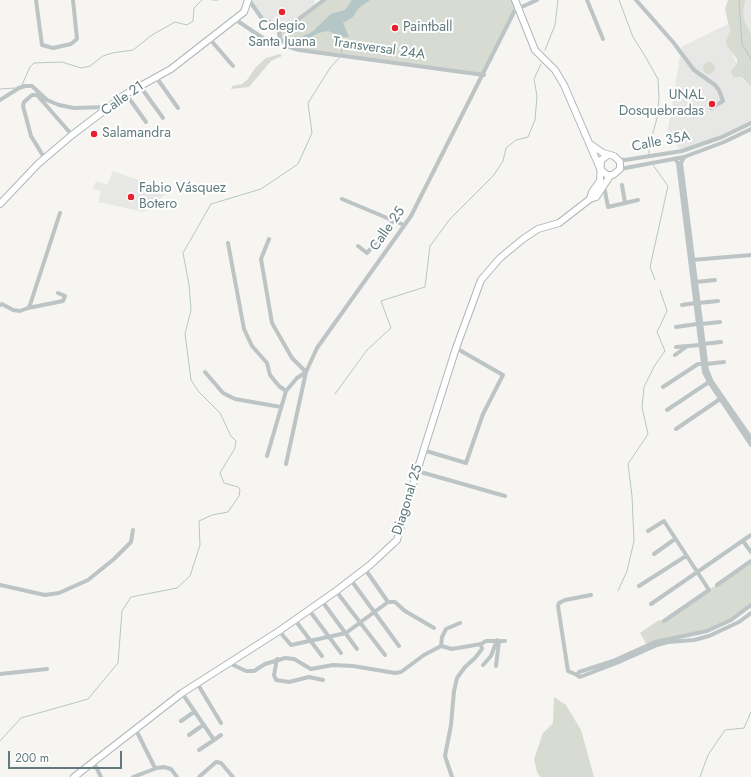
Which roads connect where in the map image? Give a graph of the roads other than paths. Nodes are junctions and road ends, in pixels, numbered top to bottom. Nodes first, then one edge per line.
1 (36, 0) edge
2 (73, 0) edge
3 (248, 0) edge
4 (314, 0) edge
5 (324, 0) edge
6 (515, 0) edge
7 (537, 0) edge
8 (587, 0) edge
9 (636, 0) edge
10 (315, 6) junction
11 (518, 8) junction
12 (236, 20) junction
13 (283, 26) junction
14 (209, 38) junction
15 (263, 38) dead end
16 (603, 40) dead end
17 (233, 66) dead end
18 (484, 75) junction
19 (156, 77) junction
20 (140, 86) junction
21 (126, 94) junction
22 (0, 100) edge
23 (107, 107) junction
24 (178, 108) dead end
25 (711, 108) dead end
26 (163, 118) dead end
27 (146, 122) dead end
28 (751, 123) edge
29 (751, 129) edge
30 (72, 135) junction
31 (589, 143) junction
32 (42, 154) dead end
33 (608, 155) junction
34 (684, 157) junction
35 (618, 159) junction
36 (674, 159) junction
37 (600, 168) junction
38 (622, 168) junction
39 (601, 176) junction
40 (610, 176) junction
41 (622, 185) dead end
42 (604, 186) junction
43 (342, 199) dead end
44 (590, 199) junction
45 (638, 200) dead end
46 (625, 203) junction
47 (0, 204) edge
48 (60, 213) dead end
49 (393, 221) junction
50 (404, 225) junction
51 (269, 239) dead end
52 (228, 243) dead end
53 (358, 246) dead end
54 (751, 255) edge
55 (691, 260) junction
56 (715, 280) dead end
57 (696, 282) junction
58 (58, 293) dead end
59 (718, 300) dead end
60 (696, 303) junction
61 (682, 304) dead end
62 (0, 305) edge
63 (28, 308) junction
64 (720, 322) dead end
65 (699, 324) junction
66 (676, 327) dead end
67 (721, 342) dead end
68 (702, 345) junction
69 (688, 346) junction
70 (676, 347) dead end
71 (456, 348) junction
72 (675, 355) dead end
73 (724, 362) dead end
74 (704, 364) junction
75 (205, 372) dead end
76 (306, 372) junction
77 (708, 382) junction
78 (663, 387) dead end
79 (286, 391) junction
80 (720, 399) junction
81 (282, 408) junction
82 (667, 410) dead end
83 (676, 429) dead end
84 (751, 438) edge
85 (751, 445) edge
86 (424, 450) junction
87 (267, 456) dead end
88 (286, 464) dead end
89 (416, 471) junction
90 (506, 496) dead end
91 (133, 530) dead end
92 (648, 531) dead end
93 (751, 535) edge
94 (675, 539) junction
95 (743, 541) junction
96 (751, 552) edge
97 (654, 554) dead end
98 (686, 556) junction
99 (751, 561) edge
100 (365, 569) junction
101 (697, 573) junction
102 (350, 580) junction
103 (0, 585) edge
104 (717, 585) dead end
105 (639, 586) dead end
106 (336, 591) junction
107 (591, 595) dead end
108 (322, 601) junction
109 (388, 602) junction
110 (651, 604) dead end
111 (751, 605) edge
112 (309, 610) junction
113 (374, 612) junction
114 (751, 613) edge
115 (732, 619) junction
116 (295, 620) junction
117 (664, 621) dead end
118 (360, 623) junction
119 (460, 623) dead end
120 (735, 623) junction
121 (434, 628) dead end
122 (279, 631) junction
123 (346, 633) junction
124 (687, 636) junction
125 (329, 637) junction
126 (498, 640) junction
127 (505, 640) dead end
128 (690, 641) junction
129 (311, 642) junction
130 (481, 644) junction
131 (399, 646) dead end
132 (441, 646) junction
133 (357, 649) dead end
134 (341, 653) dead end
135 (385, 655) dead end
136 (322, 656) dead end
137 (277, 659) junction
138 (229, 663) junction
139 (484, 665) dead end
140 (496, 666) dead end
141 (311, 669) junction
142 (47, 670) dead end
143 (0, 674) edge
144 (576, 676) junction
145 (309, 677) junction
146 (323, 680) dead end
147 (197, 683) junction
148 (182, 693) junction
149 (194, 712) junction
150 (181, 721) dead end
151 (222, 723) dead end
152 (203, 725) junction
153 (135, 728) junction
154 (189, 735) dead end
155 (221, 735) dead end
156 (214, 740) junction
157 (199, 750) dead end
158 (93, 761) junction
159 (155, 768) junction
160 (74, 777) edge
161 (101, 777) edge
162 (133, 777) edge
163 (177, 777) edge
164 (199, 777) edge
165 (234, 777) edge
166 (452, 777) edge

1 - 2 street
3 - 12 street, Calle 21
3 - 13 street
4 - 10 street
5 - 10 street
6 - 11 street
7 - 11 street
8 - 16 street
9 - 25 street
10 - 13 street
11 - 18 street, Calle 25
11 - 31 street
12 - 14 street, Calle 21
12 - 15 street
13 - 18 street, Transversal 24A
14 - 17 street
14 - 19 street, Calle 21
18 - 50 street, Calle 25
19 - 20 street, Calle 21
19 - 24 street
20 - 21 street, Calle 21
20 - 26 street
21 - 23 street, Calle 21
21 - 27 street
22 - 23 street
23 - 30 street, Calle 21
28 - 35 street, Calle 35A
29 - 34 street, Calle 35A
30 - 32 street
30 - 47 street, Calle 21
31 - 33 street
31 - 37 street
33 - 35 street
33 - 37 street
34 - 36 street, Calle 35A
34 - 55 street
35 - 38 street
36 - 38 street, Calle 35A
36 - 55 street
37 - 39 street
37 - 40 street
38 - 40 street
39 - 42 street
39 - 44 street, Diagonal 25
40 - 42 street, Diagonal 25
41 - 46 street
42 - 44 street, Diagonal 25
42 - 46 street
43 - 49 street
44 - 71 street, Diagonal 25
45 - 46 street
48 - 63 street
49 - 50 street
49 - 53 street
50 - 76 street, Calle 25
51 - 76 street
52 - 79 street
54 - 55 street
55 - 57 street
55 - 60 street
56 - 57 street
57 - 60 street
58 - 63 street
59 - 60 street
60 - 61 street
60 - 65 street
62 - 63 street
64 - 65 street
65 - 66 street
65 - 68 street
67 - 68 street
68 - 69 street
68 - 74 street
69 - 70 street
69 - 72 street
71 - 86 street, Diagonal 25
71 - 86 street
73 - 74 street
74 - 77 street
74 - 78 street
74 - 84 street
75 - 81 street
76 - 79 street
76 - 88 street, Calle 25
77 - 80 street
77 - 82 street
79 - 81 street
80 - 83 street
80 - 85 street
81 - 87 street
86 - 89 street, Diagonal 25
89 - 90 street
89 - 100 street, Diagonal 25
91 - 103 street
92 - 94 street
93 - 95 street
94 - 97 street
94 - 98 street
95 - 96 street
95 - 101 street
98 - 101 street
98 - 105 street
99 - 104 street
100 - 102 street, Diagonal 25
100 - 109 street
101 - 110 street
101 - 117 street
102 - 106 street, Diagonal 25
102 - 113 street
106 - 108 street, Diagonal 25
106 - 118 street
107 - 144 street
108 - 112 street, Diagonal 25
108 - 123 street
109 - 113 street
109 - 121 street
111 - 115 street
112 - 116 street, Diagonal 25
112 - 125 street
113 - 118 street
113 - 131 street
114 - 120 street
115 - 120 street
115 - 124 street
116 - 122 street, Diagonal 25
116 - 129 street
118 - 123 street
118 - 135 street
119 - 132 street
120 - 128 street
122 - 129 street
122 - 138 street, Diagonal 25
123 - 125 street
123 - 133 street
124 - 128 street
124 - 144 street
125 - 129 street
125 - 134 street
126 - 127 street
126 - 130 street
126 - 139 street
126 - 140 street
128 - 144 street
129 - 136 street
130 - 132 street
130 - 166 street
132 - 141 street
137 - 138 street
137 - 141 street
137 - 145 street
138 - 147 street, Diagonal 25
141 - 145 street
142 - 143 street
145 - 146 street
147 - 148 street, Diagonal 25
147 - 151 street
148 - 149 street
148 - 153 street, Diagonal 25
149 - 150 street
149 - 152 street
152 - 154 street
152 - 156 street
153 - 158 street, Diagonal 25
153 - 159 street
155 - 156 street
156 - 157 street
158 - 160 street, Diagonal 25
158 - 161 street
159 - 162 street
159 - 163 street
164 - 165 street

